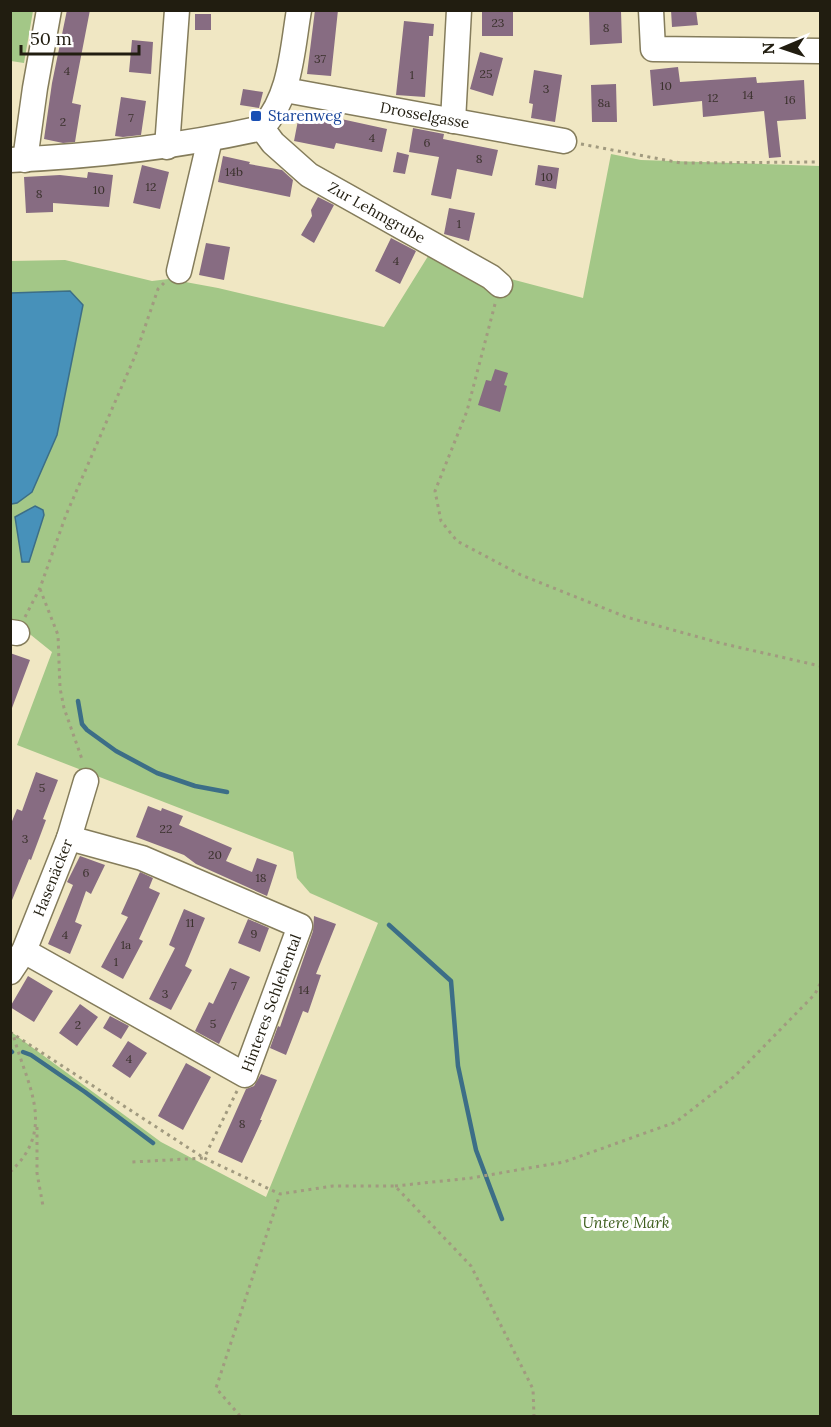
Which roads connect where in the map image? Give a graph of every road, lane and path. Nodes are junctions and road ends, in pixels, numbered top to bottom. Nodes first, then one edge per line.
1 (49, 10) edge
2 (177, 10) edge
3 (299, 10) edge
4 (459, 10) edge
5 (651, 10) edge
6 (820, 51) edge
7 (285, 90) junction
8 (453, 120) junction
9 (262, 128) junction
10 (210, 140) junction
11 (564, 141) joint
12 (167, 147) junction
13 (18, 160) edge
14 (820, 162) edge
15 (179, 271) joint
16 (500, 285) joint
17 (40, 588) junction
18 (14, 633) edge
19 (820, 666) edge
20 (86, 781) joint
21 (69, 838) junction
22 (24, 951) junction
23 (10, 972) edge
24 (820, 984) edge
25 (11, 1032) edge
26 (245, 1075) junction
27 (37, 1125) junction
28 (204, 1158) junction
29 (132, 1162) dead end
30 (10, 1172) edge
31 (395, 1186) junction
32 (280, 1194) junction
33 (42, 1206) dead end
34 (240, 1416) edge
35 (534, 1416) edge

1 - 13 street
2 - 12 street
3 - 7 street
4 - 8 street
5 - 6 street
7 - 8 street, Drosselgasse
7 - 9 street
8 - 11 street, Drosselgasse
9 - 10 street
9 - 16 street, Zur Lehmgrube
10 - 12 street
10 - 15 street
11 - 14 path
12 - 13 street
15 - 17 path
16 - 19 path
17 - 18 path
17 - 20 path
20 - 21 street, Hasenäcker
21 - 22 street, Hasenäcker
21 - 26 street, Hinteres Schlehental
22 - 23 street, Hasenäcker
22 - 26 street, Hinteres Schlehental
24 - 31 path
25 - 27 path
25 - 28 path
26 - 28 path
27 - 30 path
27 - 33 path
28 - 29 path
28 - 32 path
31 - 32 path
31 - 35 path
32 - 34 path

